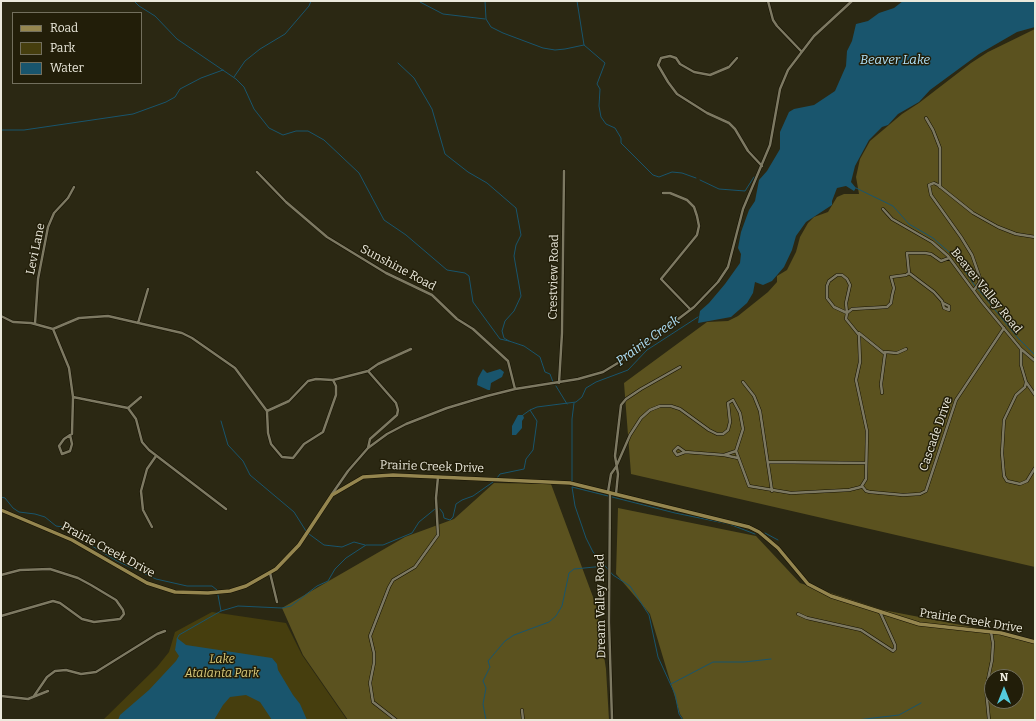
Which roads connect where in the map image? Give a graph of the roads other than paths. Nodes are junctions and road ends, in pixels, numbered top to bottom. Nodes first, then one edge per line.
1 (768, 1) edge
2 (852, 1) edge
3 (801, 51) junction
4 (737, 58) dead end
5 (926, 118) dead end
6 (762, 166) junction
7 (564, 171) dead end
8 (258, 172) dead end
9 (74, 187) dead end
10 (940, 187) junction
11 (662, 193) dead end
12 (882, 209) dead end
13 (1035, 237) edge
14 (949, 258) junction
15 (909, 273) junction
16 (148, 289) dead end
17 (974, 290) junction
18 (943, 303) dead end
19 (690, 309) junction
20 (847, 313) junction
21 (1, 316) edge
22 (138, 323) junction
23 (35, 324) junction
24 (1004, 328) junction
25 (53, 329) junction
26 (857, 332) junction
27 (906, 348) dead end
28 (1021, 348) junction
29 (411, 349) dead end
30 (884, 352) junction
31 (1035, 360) edge
32 (680, 367) dead end
33 (368, 371) junction
34 (333, 380) junction
35 (743, 382) dead end
36 (1026, 382) junction
37 (559, 383) junction
38 (515, 389) junction
39 (882, 393) dead end
40 (1035, 395) edge
41 (141, 396) dead end
42 (73, 397) junction
43 (128, 408) junction
44 (267, 411) junction
45 (70, 436) junction
46 (368, 448) junction
47 (736, 451) junction
48 (685, 452) dead end
49 (724, 455) junction
50 (156, 456) junction
51 (738, 458) junction
52 (768, 462) junction
53 (866, 463) junction
54 (616, 467) junction
55 (1035, 468) edge
56 (438, 477) junction
57 (862, 486) junction
58 (772, 491) junction
59 (609, 492) junction
60 (332, 494) junction
61 (616, 494) junction
62 (226, 509) dead end
63 (1, 510) edge
64 (152, 527) dead end
65 (270, 573) junction
66 (1, 575) edge
67 (277, 602) dead end
68 (880, 612) junction
69 (798, 614) dead end
70 (1, 616) edge
71 (165, 631) dead end
72 (991, 632) junction
73 (1035, 642) edge
74 (48, 691) dead end
75 (1, 696) edge
76 (34, 696) junction
77 (522, 710) dead end
78 (989, 719) edge
79 (396, 720) edge
80 (522, 720) edge
81 (612, 720) edge
82 (984, 720) edge

1 - 3 street
2 - 3 street
3 - 6 street
4 - 6 street
5 - 10 street
6 - 19 street
7 - 37 street, Crestview Road
8 - 38 street, Sunshine Road
9 - 23 street, Levi Lane
10 - 13 street
10 - 17 street
11 - 19 street
12 - 14 street, Beaver Valley Road
14 - 15 street
14 - 17 street, Beaver Valley Road
15 - 18 street
15 - 20 street
16 - 22 street
17 - 24 street, Beaver Valley Road
19 - 37 street
20 - 20 street
20 - 26 street
21 - 23 street
22 - 25 street
22 - 44 street
23 - 25 street
24 - 28 street, Beaver Valley Road
24 - 57 street, Cascade Drive
25 - 42 street
26 - 30 street
26 - 53 street
27 - 30 street
28 - 31 street, Beaver Valley Road
28 - 36 street
29 - 33 street
30 - 39 street
32 - 54 street
33 - 34 street
33 - 46 street
34 - 44 street
34 - 44 street
35 - 52 street
36 - 40 street
36 - 55 street
37 - 38 street
38 - 46 street
41 - 43 street
42 - 43 street
42 - 45 street
43 - 50 street
45 - 45 street
46 - 60 street
47 - 49 street
47 - 51 street
47 - 54 street, Dream Valley Road
48 - 49 street
49 - 51 street
50 - 62 street
50 - 64 street
51 - 58 street
52 - 53 street
52 - 58 street
53 - 57 street
54 - 59 street, Dream Valley Road
54 - 61 street
56 - 59 main road, Prairie Creek Drive
56 - 60 main road, Prairie Creek Drive
56 - 79 street
57 - 58 street
59 - 61 main road, Prairie Creek Drive
59 - 81 street, Dream Valley Road
60 - 65 main road, Prairie Creek Drive
61 - 68 main road, Prairie Creek Drive
63 - 65 main road, Prairie Creek Drive
65 - 67 street
66 - 70 street
68 - 69 street
68 - 72 main road, Prairie Creek Drive
71 - 76 street
72 - 73 main road, Prairie Creek Drive
72 - 78 street
74 - 76 street
75 - 76 street
77 - 80 street
78 - 82 street

